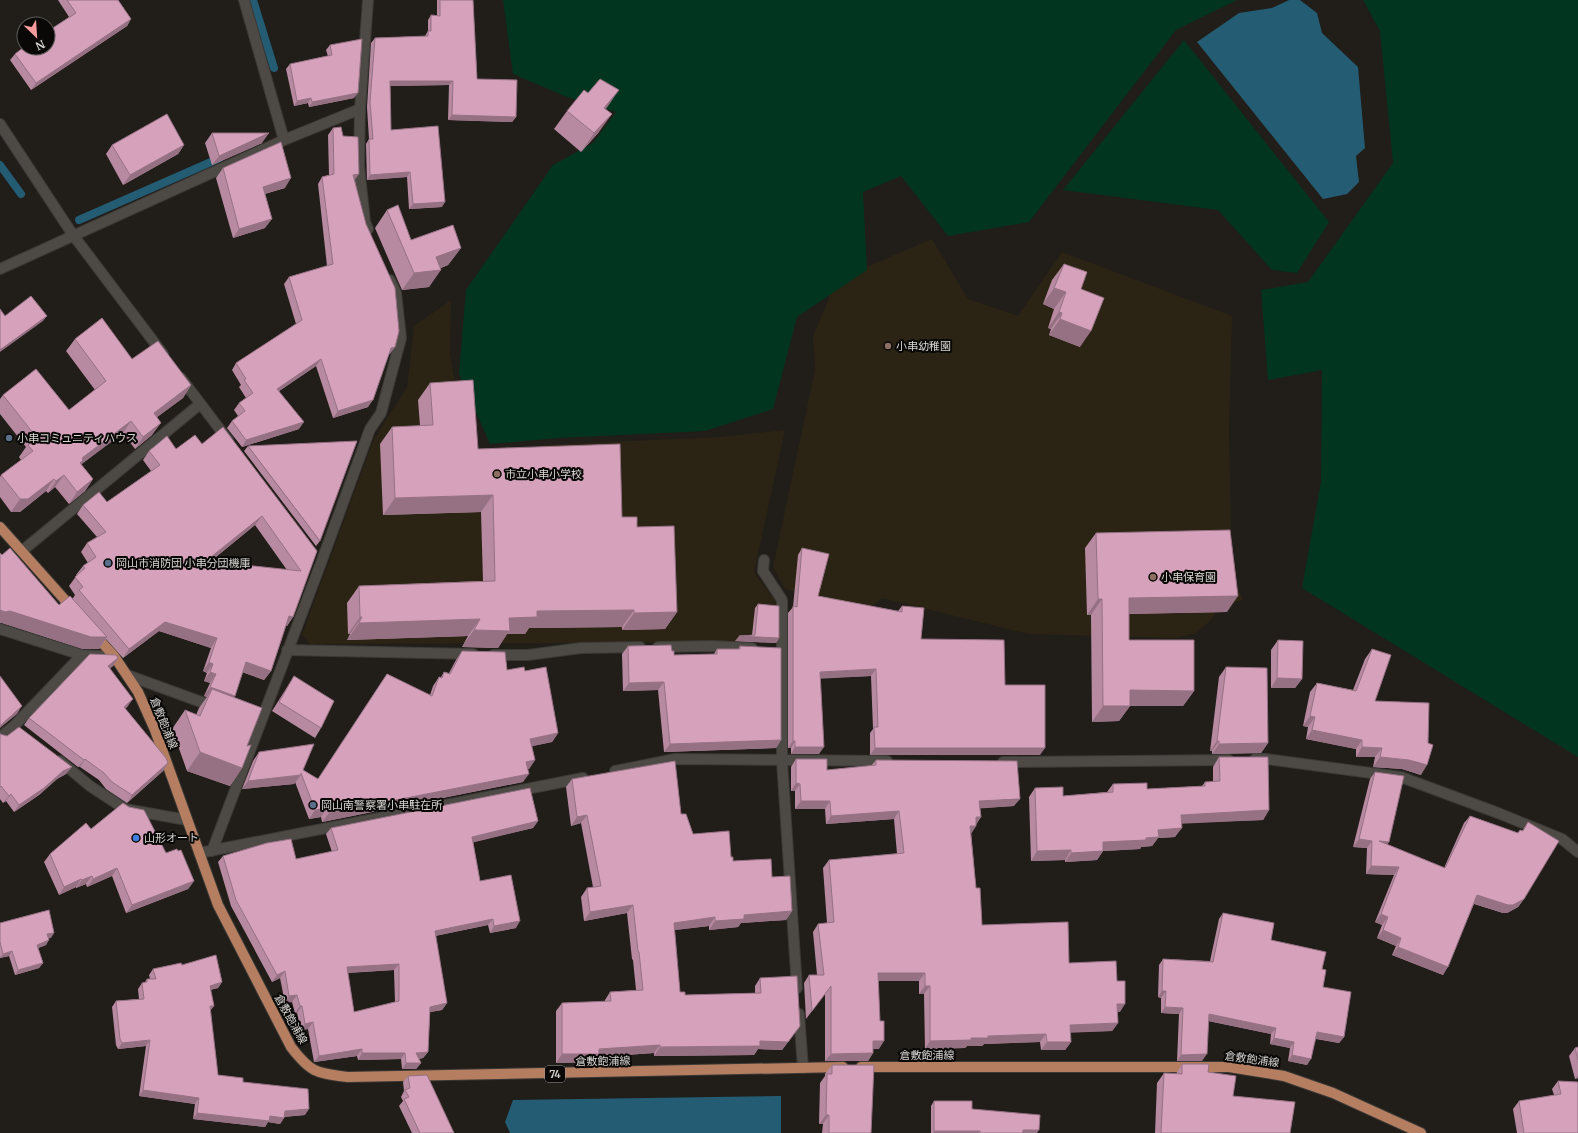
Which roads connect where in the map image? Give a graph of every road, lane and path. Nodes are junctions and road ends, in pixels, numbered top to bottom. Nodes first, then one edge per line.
1 (244, 0) edge
2 (368, 0) edge
3 (360, 109) junction
4 (0, 124) edge
5 (284, 140) junction
6 (73, 235) junction
7 (371, 236) edge
8 (0, 269) edge
9 (386, 272) edge
10 (167, 360) edge
11 (177, 372) edge
12 (200, 404) junction
13 (233, 446) edge
14 (0, 527) edge
15 (22, 551) junction
16 (312, 551) edge
17 (764, 560) dead end
18 (321, 563) junction
19 (79, 616) edge
20 (89, 628) edge
21 (0, 629) edge
22 (759, 648) edge
23 (287, 650) junction
24 (82, 655) junction
25 (114, 656) junction
26 (126, 675) junction
27 (223, 709) edge
28 (0, 737) edge
29 (54, 755) edge
30 (782, 761) junction
31 (900, 762) edge
32 (994, 762) edge
33 (187, 820) junction
34 (212, 852) junction
35 (1578, 852) edge
36 (199, 853) junction
37 (803, 1068) junction
38 (1421, 1133) edge

1 - 5 street
2 - 3 street
3 - 5 street
3 - 7 street
4 - 6 street
5 - 6 street
6 - 8 street
6 - 10 street
9 - 18 street
11 - 12 street
12 - 13 street
12 - 15 street
14 - 15 main road
15 - 19 main road
16 - 18 street
17 - 30 street
18 - 23 street
20 - 25 main road, 倉敷飽浦線 / 74
21 - 24 street
22 - 23 street
23 - 34 street
24 - 25 street
24 - 28 street
25 - 26 main road, 倉敷飽浦線 / 74
26 - 27 street
26 - 33 main road, 倉敷飽浦線 / 74
29 - 33 street
30 - 31 street
30 - 34 street
30 - 37 street
32 - 35 street
33 - 36 main road, 倉敷飽浦線 / 74
34 - 36 street
36 - 37 main road, 倉敷飽浦線 / 74
37 - 38 main road, 倉敷飽浦線 / 74

